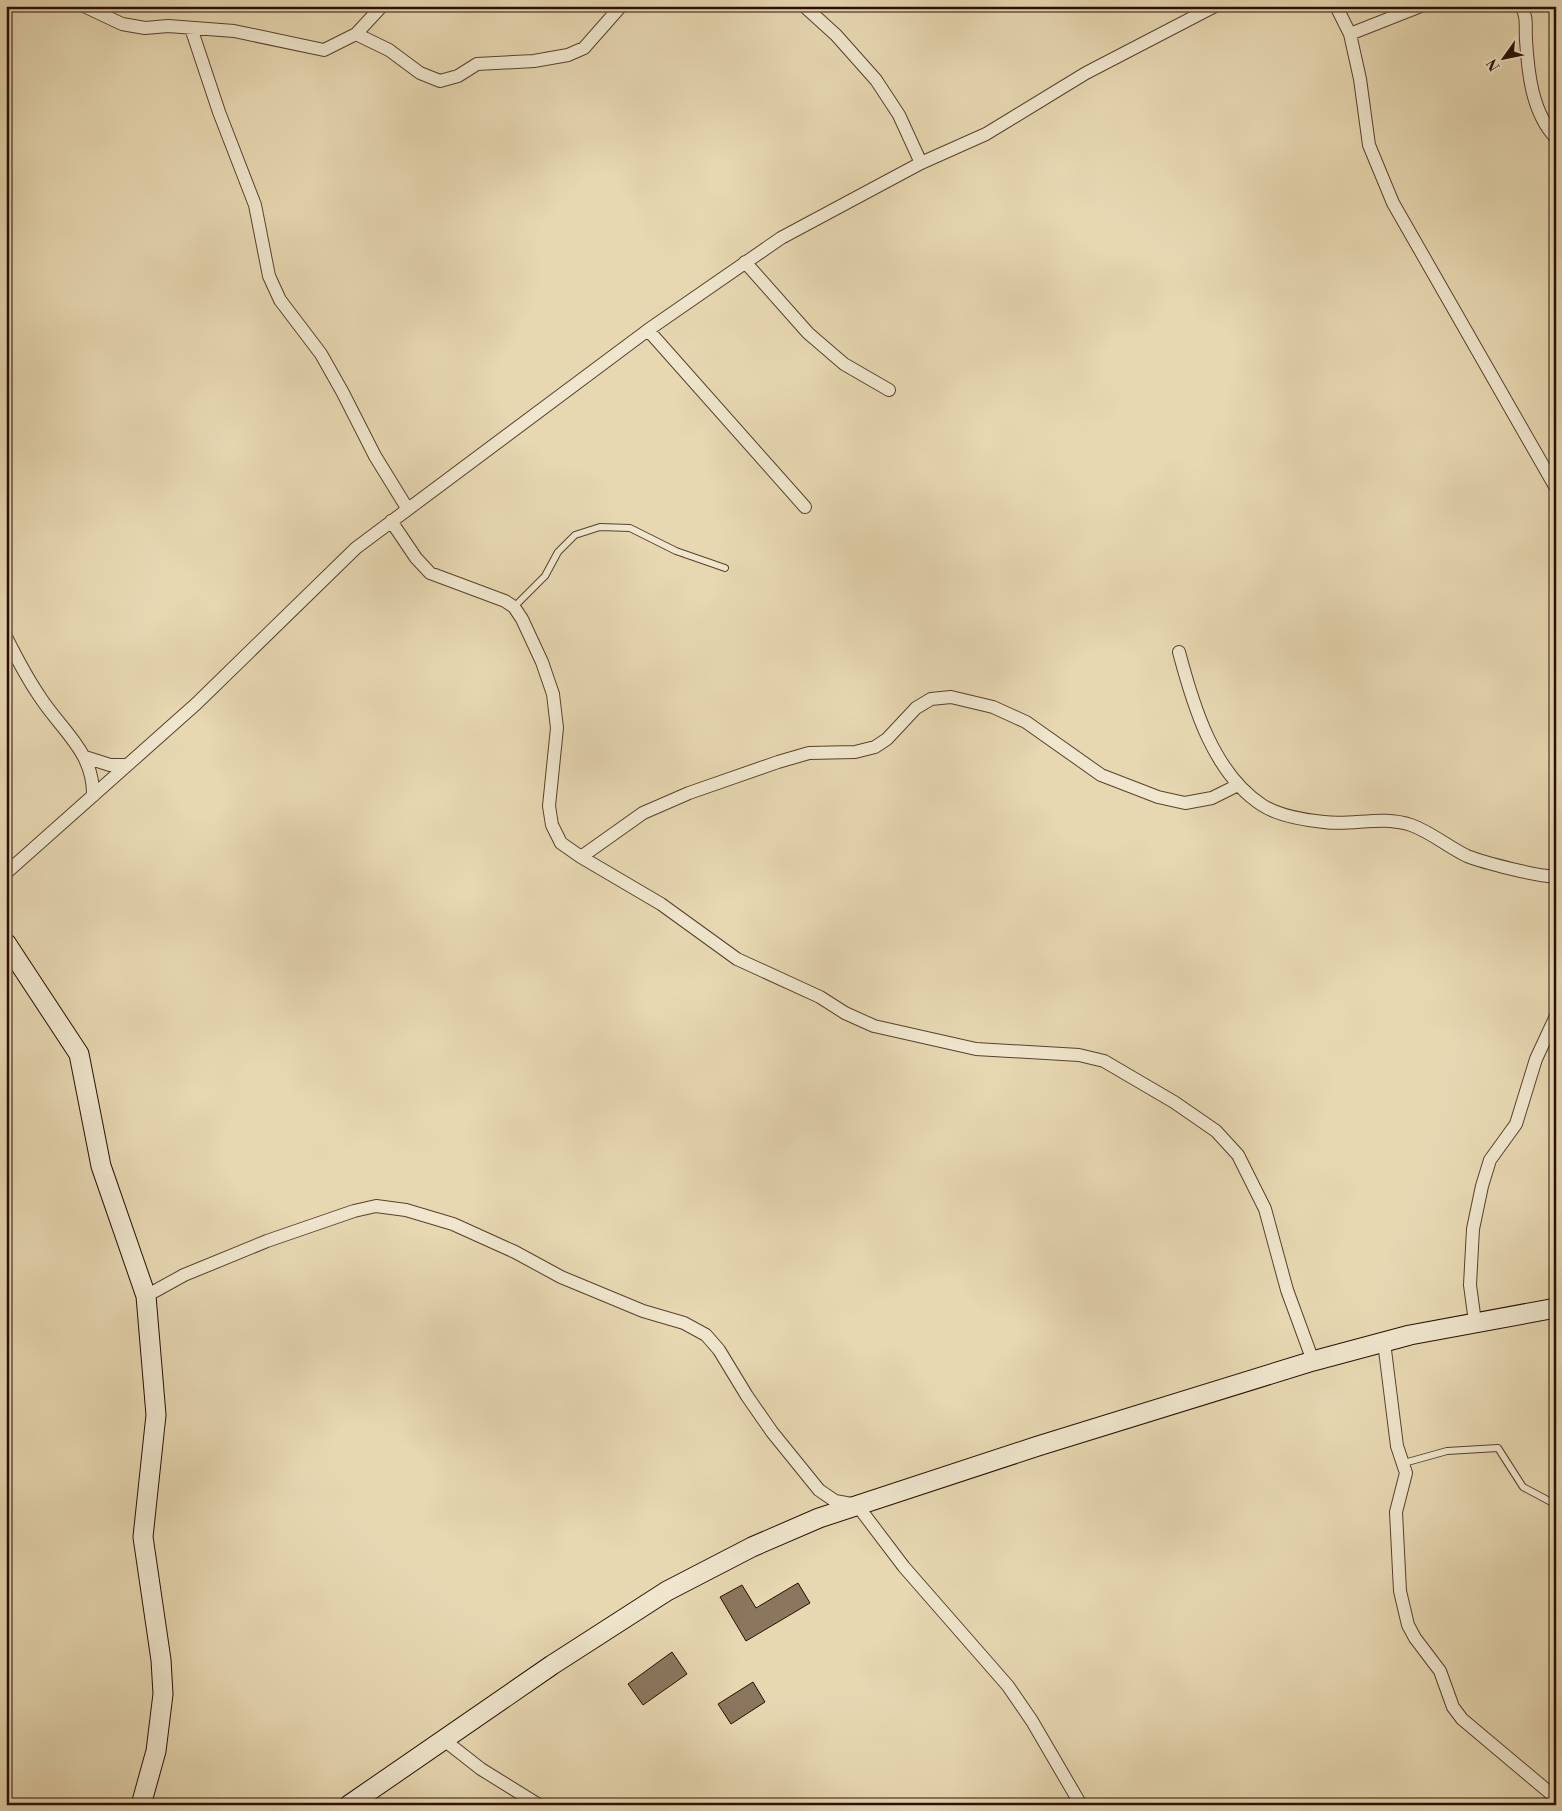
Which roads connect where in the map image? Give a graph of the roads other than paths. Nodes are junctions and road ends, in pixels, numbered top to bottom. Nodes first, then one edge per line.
1 (84, 6) edge
2 (382, 6) edge
3 (620, 6) edge
4 (804, 6) edge
5 (1215, 6) edge
6 (1336, 6) edge
7 (1421, 6) edge
8 (1521, 6) edge
9 (191, 28) junction
10 (356, 34) junction
11 (1350, 34) junction
12 (1556, 138) edge
13 (921, 163) junction
14 (745, 262) junction
15 (648, 330) junction
16 (889, 390) dead end
17 (1552, 473) edge
18 (1556, 488) edge
19 (805, 506) dead end
20 (407, 508) junction
21 (391, 521) junction
22 (725, 568) dead end
23 (514, 606) junction
24 (6, 637) edge
25 (1179, 652) dead end
26 (85, 756) junction
27 (126, 766) junction
28 (1238, 785) junction
29 (93, 796) junction
30 (581, 857) junction
31 (6, 872) edge
32 (1556, 876) edge
33 (6, 943) edge
34 (1556, 1016) edge
35 (146, 1296) junction
36 (1556, 1308) edge
37 (1475, 1322) junction
38 (1384, 1342) junction
39 (1313, 1361) junction
40 (1404, 1463) junction
41 (1553, 1502) dead end
42 (857, 1505) junction
43 (444, 1740) junction
44 (1556, 1798) edge
45 (141, 1805) edge
46 (349, 1805) edge
47 (539, 1805) edge
48 (1081, 1805) edge

1 - 9 street
2 - 10 street
3 - 10 street
4 - 13 street
5 - 13 street
6 - 11 street
7 - 11 street
8 - 12 street
9 - 10 street
9 - 20 street
11 - 17 street
13 - 14 street
14 - 15 street
14 - 16 street
15 - 19 street
15 - 20 street
17 - 18 street
20 - 21 street
21 - 23 street
21 - 27 street
22 - 23 lane
23 - 30 street
24 - 26 street
25 - 28 street
26 - 27 street
26 - 29 street
27 - 29 street
28 - 30 street
28 - 32 street
29 - 31 street
30 - 39 street
33 - 35 main road
34 - 37 street
35 - 42 street
35 - 45 main road
36 - 37 main road
37 - 38 main road
38 - 39 main road
38 - 40 street
39 - 42 main road
40 - 41 lane
40 - 44 street
42 - 43 main road
42 - 48 street
43 - 46 main road
43 - 47 street

